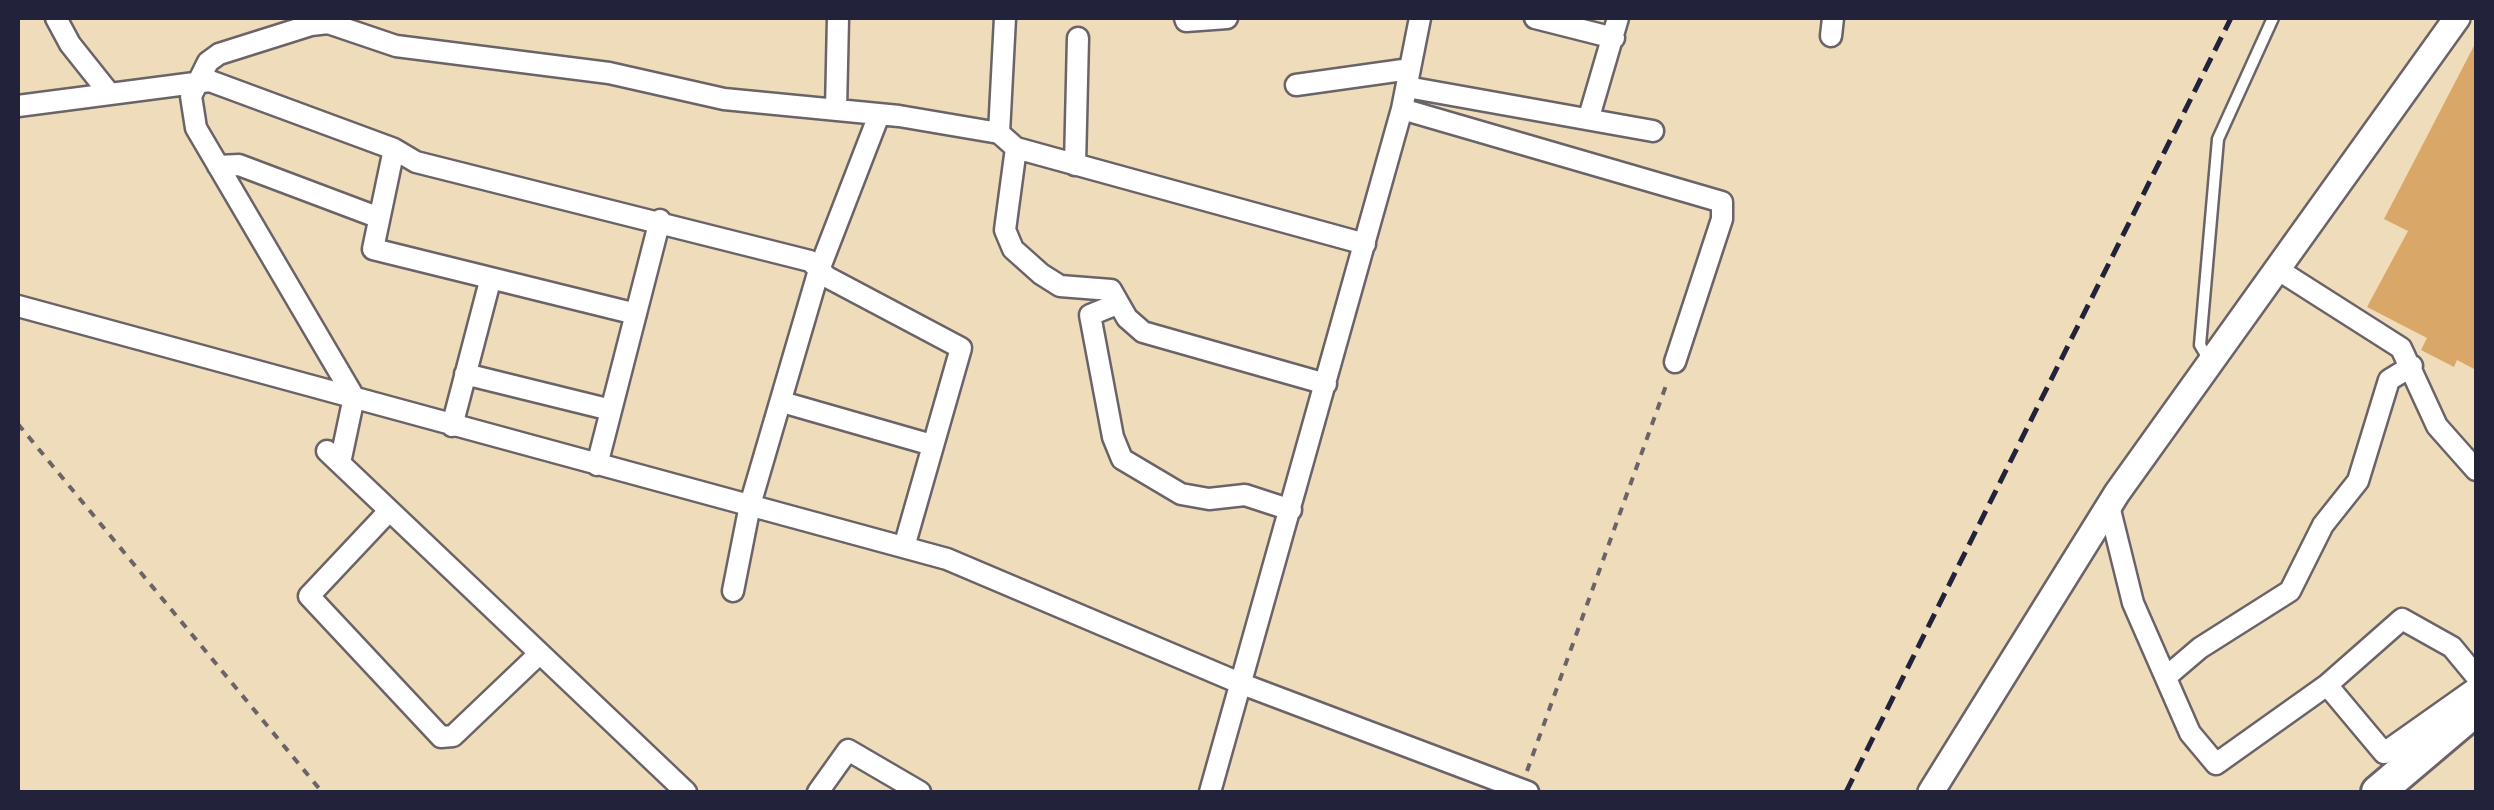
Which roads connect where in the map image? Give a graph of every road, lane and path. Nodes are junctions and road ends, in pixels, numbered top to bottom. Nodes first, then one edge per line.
1 (56, 18) edge
2 (838, 18) edge
3 (1005, 18) edge
4 (1185, 18) edge
5 (1227, 18) edge
6 (1534, 18) edge
7 (2273, 18) edge
8 (2457, 18) edge
9 (1415, 19) edge
10 (1616, 28) edge
11 (1078, 38) dead end
12 (196, 82) junction
13 (1296, 85) dead end
14 (1406, 88) junction
15 (109, 93) junction
16 (18, 106) edge
17 (836, 110) junction
18 (879, 115) junction
19 (1590, 118) junction
20 (1653, 131) dead end
21 (999, 134) junction
22 (1016, 148) junction
23 (394, 149) junction
24 (1075, 165) junction
25 (218, 166) junction
26 (377, 216) junction
27 (660, 220) junction
28 (1365, 244) junction
29 (819, 270) junction
30 (2277, 270) junction
31 (490, 281) junction
32 (1117, 304) junction
33 (18, 306) edge
34 (636, 314) junction
35 (1675, 362) joint
36 (2212, 362) junction
37 (2412, 366) junction
38 (465, 374) junction
39 (1326, 384) junction
40 (354, 397) junction
41 (782, 402) junction
42 (611, 410) junction
43 (18, 424) edge
44 (452, 426) junction
45 (932, 445) junction
46 (597, 466) junction
47 (2476, 470) edge
48 (750, 505) junction
49 (2109, 506) junction
50 (1290, 510) junction
51 (389, 511) junction
52 (904, 547) junction
53 (733, 591) dead end
54 (538, 655) junction
55 (2476, 676) edge
56 (2166, 678) junction
57 (1242, 684) junction
58 (2327, 684) junction
59 (2476, 688) edge
60 (2476, 710) edge
61 (2476, 734) edge
62 (1522, 791) edge
63 (322, 792) edge
64 (686, 792) edge
65 (818, 792) edge
66 (920, 792) edge
67 (1210, 792) edge
68 (1931, 792) edge
69 (2378, 792) edge
70 (2408, 792) edge

1 - 15 street
2 - 17 street
3 - 21 street
4 - 5 street
6 - 10 street
7 - 36 lane
8 - 30 street
9 - 14 street
10 - 19 street
11 - 24 street
12 - 15 street
12 - 17 street
12 - 23 street
12 - 25 street
13 - 14 street
14 - 19 street
14 - 28 street
14 - 35 street
15 - 16 street
17 - 18 street
18 - 21 street
18 - 29 street
19 - 20 street
21 - 22 street
22 - 24 street
22 - 32 street
23 - 26 street
23 - 27 street
24 - 28 street
25 - 26 street
25 - 40 street
26 - 31 street
27 - 29 street
27 - 34 street
28 - 39 street
29 - 41 street
29 - 45 street
30 - 36 street
30 - 37 street
31 - 34 street
31 - 38 street
32 - 39 street
32 - 50 street
33 - 40 street
34 - 42 street
35 - 62 path
36 - 49 street
37 - 47 street
37 - 56 street
38 - 42 street
38 - 44 street
39 - 50 street
40 - 44 street
40 - 51 street
41 - 45 street
41 - 48 street
42 - 46 street
43 - 63 path
44 - 46 street
45 - 52 street
46 - 48 street
48 - 52 street
48 - 53 street
49 - 56 street
49 - 68 street
50 - 57 street
51 - 54 street
51 - 54 street
52 - 57 street
54 - 64 street
55 - 58 street
56 - 58 street
57 - 62 street
57 - 67 street
58 - 59 street
60 - 69 highway
61 - 70 highway
65 - 66 street

